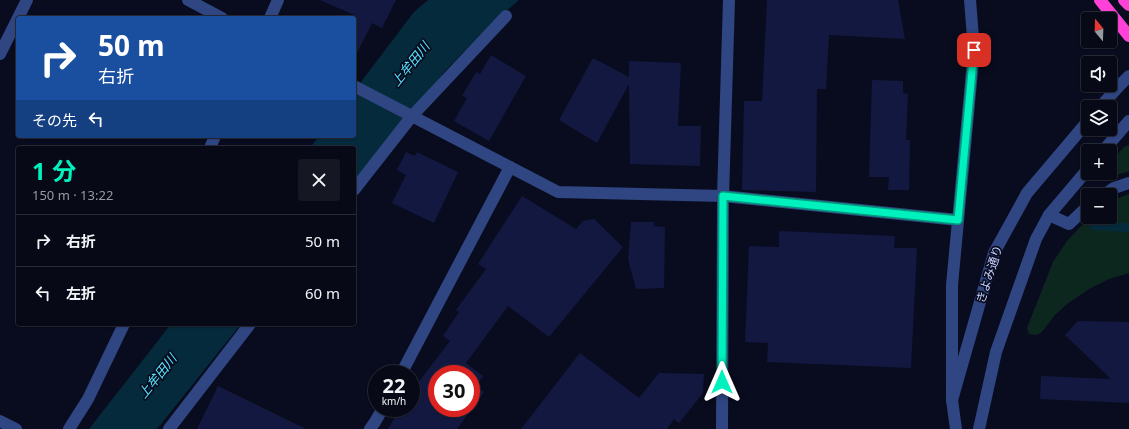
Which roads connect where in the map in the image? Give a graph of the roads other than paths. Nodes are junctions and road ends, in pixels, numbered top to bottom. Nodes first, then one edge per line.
1 (27, 0) edge
2 (188, 0) edge
3 (278, 0) edge
4 (729, 0) edge
5 (970, 0) edge
6 (1100, 0) edge
7 (1124, 0) edge
8 (1129, 5) edge
9 (19, 16) edge
10 (218, 16) edge
11 (271, 16) edge
12 (506, 16) dead end
13 (16, 22) edge
14 (1129, 36) edge
15 (0, 54) edge
16 (1129, 76) edge
17 (356, 87) edge
18 (1106, 100) edge
19 (408, 114) junction
20 (1129, 121) edge
21 (1081, 129) edge
22 (1109, 144) edge
23 (510, 167) junction
24 (1081, 177) edge
25 (1129, 183) edge
26 (356, 187) edge
27 (1114, 188) edge
28 (723, 196) junction
29 (1081, 213) edge
30 (1049, 215) junction
31 (958, 220) junction
32 (123, 326) edge
33 (248, 326) edge
34 (406, 365) edge
35 (952, 400) junction
36 (378, 417) edge
37 (0, 421) edge
38 (16, 429) edge
39 (69, 429) edge
40 (169, 429) edge
41 (370, 429) edge
42 (722, 429) edge
43 (956, 429) edge
44 (979, 429) edge

1 - 9 street
2 - 10 street
3 - 11 street
4 - 28 street
5 - 31 street
6 - 14 highway
7 - 8 highway
12 - 19 street
13 - 15 street
16 - 18 street
17 - 19 street
19 - 23 street
19 - 26 street
20 - 22 street
21 - 35 street, きよみ通り
23 - 28 street
23 - 34 street
24 - 30 street
25 - 27 street
28 - 31 street
28 - 42 street
29 - 30 street
30 - 44 street
31 - 35 street
32 - 39 street
33 - 40 street
35 - 43 street, きよみ通り
36 - 41 street
37 - 38 street

